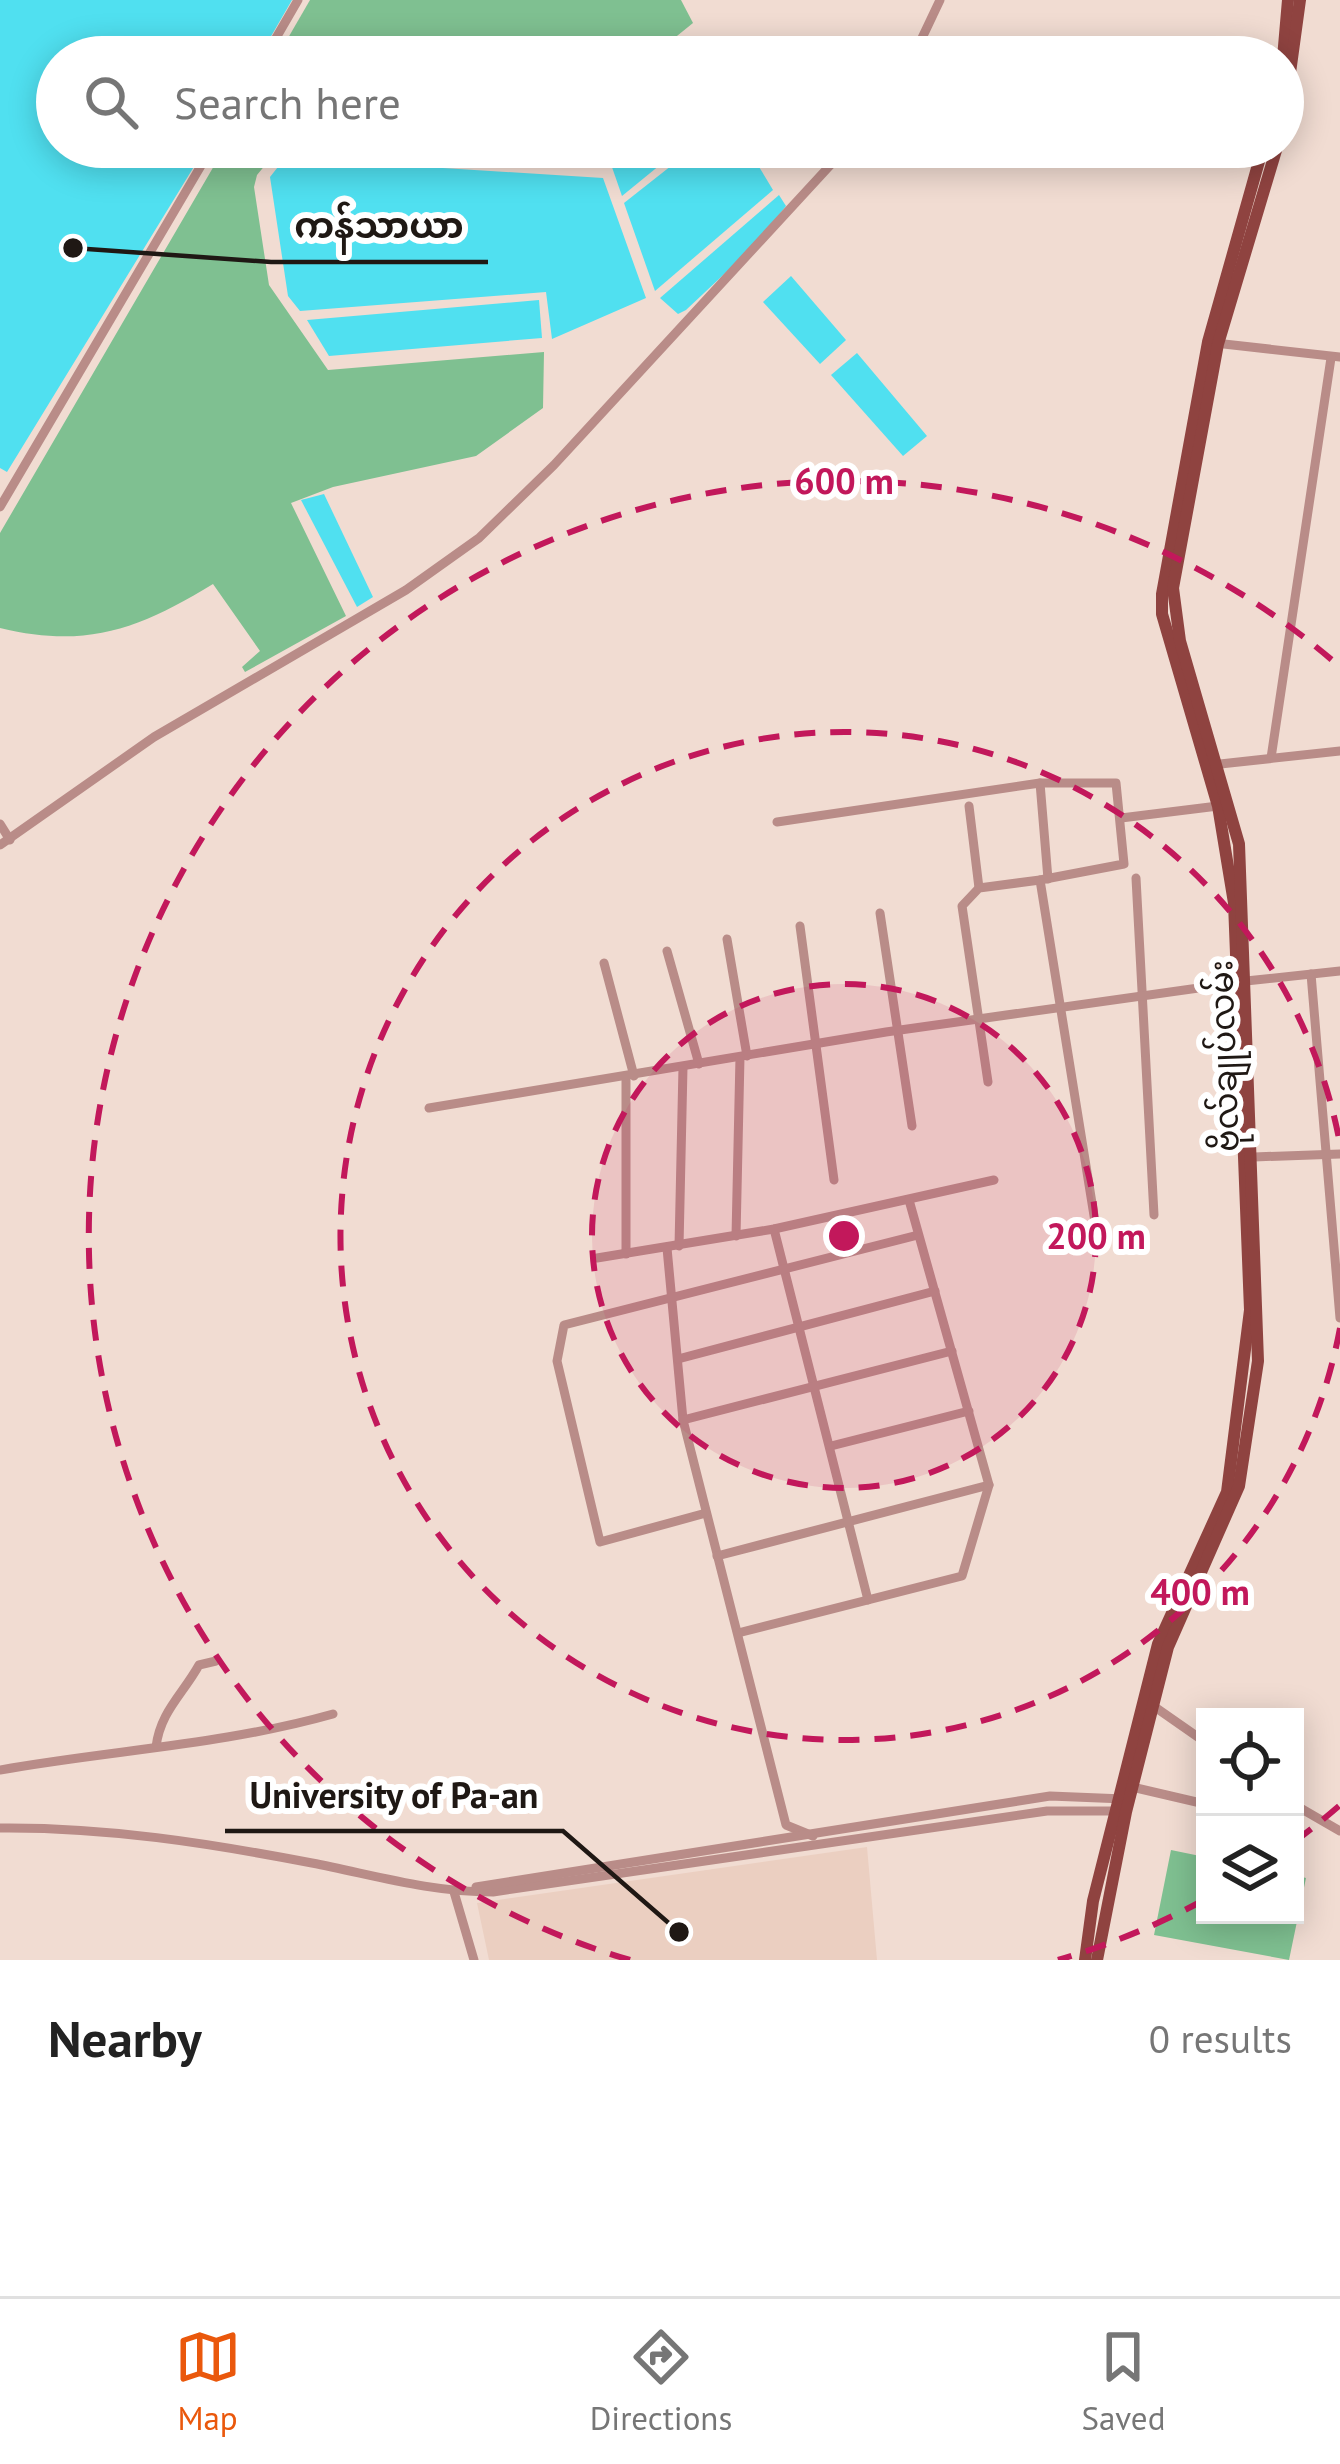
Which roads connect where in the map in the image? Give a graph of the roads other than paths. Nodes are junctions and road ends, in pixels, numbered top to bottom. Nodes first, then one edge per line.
1 (298, 0) edge
2 (940, 0) edge
3 (1288, 0) edge
4 (1300, 0) edge
5 (277, 36) edge
6 (923, 36) edge
7 (1285, 36) edge
8 (1295, 36) edge
9 (200, 168) edge
10 (828, 168) edge
11 (1258, 168) edge
12 (1269, 168) edge
13 (1213, 343) junction
14 (1335, 358) edge
15 (1, 502) edge
16 (1340, 751) edge
17 (1271, 758) junction
18 (1211, 765) junction
19 (1040, 783) junction
20 (969, 806) dead end
21 (1218, 806) junction
22 (1120, 818) junction
23 (777, 822) dead end
24 (0, 824) edge
25 (5, 842) edge
26 (1136, 878) dead end
27 (1044, 880) junction
28 (979, 888) junction
29 (880, 913) dead end
30 (800, 926) dead end
31 (728, 939) dead end
32 (667, 951) dead end
33 (604, 963) dead end
34 (1340, 971) edge
35 (1311, 974) junction
36 (1240, 982) junction
37 (1143, 995) junction
38 (1059, 1006) junction
39 (977, 1018) junction
40 (898, 1030) junction
41 (817, 1044) junction
42 (743, 1057) junction
43 (699, 1064) junction
44 (683, 1067) junction
45 (630, 1076) junction
46 (988, 1082) dead end
47 (429, 1108) dead end
48 (912, 1126) dead end
49 (1327, 1154) junction
50 (1340, 1154) edge
51 (1254, 1157) junction
52 (834, 1180) dead end
53 (994, 1180) dead end
54 (909, 1200) junction
55 (1154, 1215) dead end
56 (1096, 1228) dead end
57 (775, 1229) junction
58 (918, 1235) junction
59 (736, 1236) junction
60 (673, 1247) junction
61 (626, 1254) junction
62 (597, 1258) dead end
63 (784, 1268) junction
64 (935, 1291) junction
65 (674, 1294) junction
66 (1340, 1318) edge
67 (799, 1327) junction
68 (952, 1351) junction
69 (678, 1359) junction
70 (817, 1388) junction
71 (969, 1411) junction
72 (683, 1420) junction
73 (831, 1446) junction
74 (989, 1485) junction
75 (706, 1514) junction
76 (848, 1522) junction
77 (717, 1556) junction
78 (868, 1600) junction
79 (738, 1633) junction
80 (216, 1661) dead end
81 (1152, 1705) junction
82 (333, 1714) dead end
83 (1196, 1736) edge
84 (156, 1747) junction
85 (0, 1770) edge
86 (1124, 1802) junction
87 (1196, 1804) edge
88 (1304, 1809) edge
89 (963, 1811) junction
90 (896, 1823) junction
91 (965, 1824) junction
92 (0, 1828) edge
93 (1340, 1831) edge
94 (813, 1836) junction
95 (898, 1836) junction
96 (556, 1878) junction
97 (454, 1892) junction
98 (474, 1960) edge
99 (1085, 1960) edge
100 (1097, 1960) edge

1 - 5 street
2 - 6 street
3 - 7 main road
4 - 8 main road
9 - 15 street
10 - 25 street
11 - 13 main road, ဗိုလ်ချုပ်လမ်း
12 - 13 main road, ဗိုလ်ချုပ်လမ်း
13 - 14 street
13 - 18 main road, ဗိုလ်ချုပ်လမ်း
14 - 17 street
16 - 17 street
17 - 18 street
18 - 21 main road, ဗိုလ်ချုပ်လမ်း
18 - 36 main road, ဗိုလ်ချုပ်လမ်း
19 - 22 street
19 - 23 street
19 - 27 street
20 - 28 street
21 - 22 street
21 - 36 main road, ဗိုလ်ချုပ်လမ်း
22 - 27 street
24 - 25 street
26 - 37 street
27 - 28 street
27 - 38 street
28 - 39 street
29 - 40 street
30 - 41 street
31 - 42 street
32 - 43 street
33 - 45 street
34 - 35 street
35 - 36 street
35 - 49 street
36 - 37 street
36 - 51 main road, ဗိုလ်ချုပ်လမ်း
36 - 86 main road, ဗိုလ်ချုပ်လမ်း
37 - 38 street
37 - 55 street
38 - 39 street
38 - 56 street
39 - 40 street
39 - 46 street
40 - 41 street
40 - 48 street
41 - 42 street
41 - 52 street
42 - 43 street
42 - 59 street
43 - 44 street
44 - 45 street
44 - 60 street
45 - 47 street
45 - 61 street
49 - 50 street
49 - 51 street
49 - 66 street
51 - 81 main road, ဗိုလ်ချုပ်လမ်း
53 - 54 street
54 - 57 street
54 - 58 street
57 - 59 street
57 - 63 street
58 - 63 street
58 - 64 street
59 - 60 street
60 - 61 street
60 - 65 street
61 - 62 street
63 - 65 street
63 - 67 street
64 - 67 street
64 - 68 street
65 - 69 street
65 - 75 street
67 - 69 street
67 - 70 street
68 - 70 street
68 - 71 street
69 - 72 street
70 - 72 street
70 - 73 street
71 - 73 street
71 - 74 street
72 - 75 street
73 - 76 street
74 - 76 street
74 - 78 street
75 - 77 street
76 - 77 street
76 - 78 street
77 - 79 street
78 - 79 street
79 - 94 street
80 - 84 street
81 - 83 street
81 - 86 main road, ဗိုလ်ချုပ်လမ်း
82 - 84 street
84 - 85 street
86 - 87 street
86 - 89 street
86 - 91 street
86 - 99 main road, ဗိုလ်ချုပ်လမ်း
86 - 100 main road, ဗိုလ်ချုပ်လမ်း
88 - 93 street
89 - 90 street
89 - 91 street
90 - 94 street
90 - 95 street
91 - 95 street
92 - 97 street
94 - 96 street
95 - 96 street
96 - 97 street
97 - 98 street

